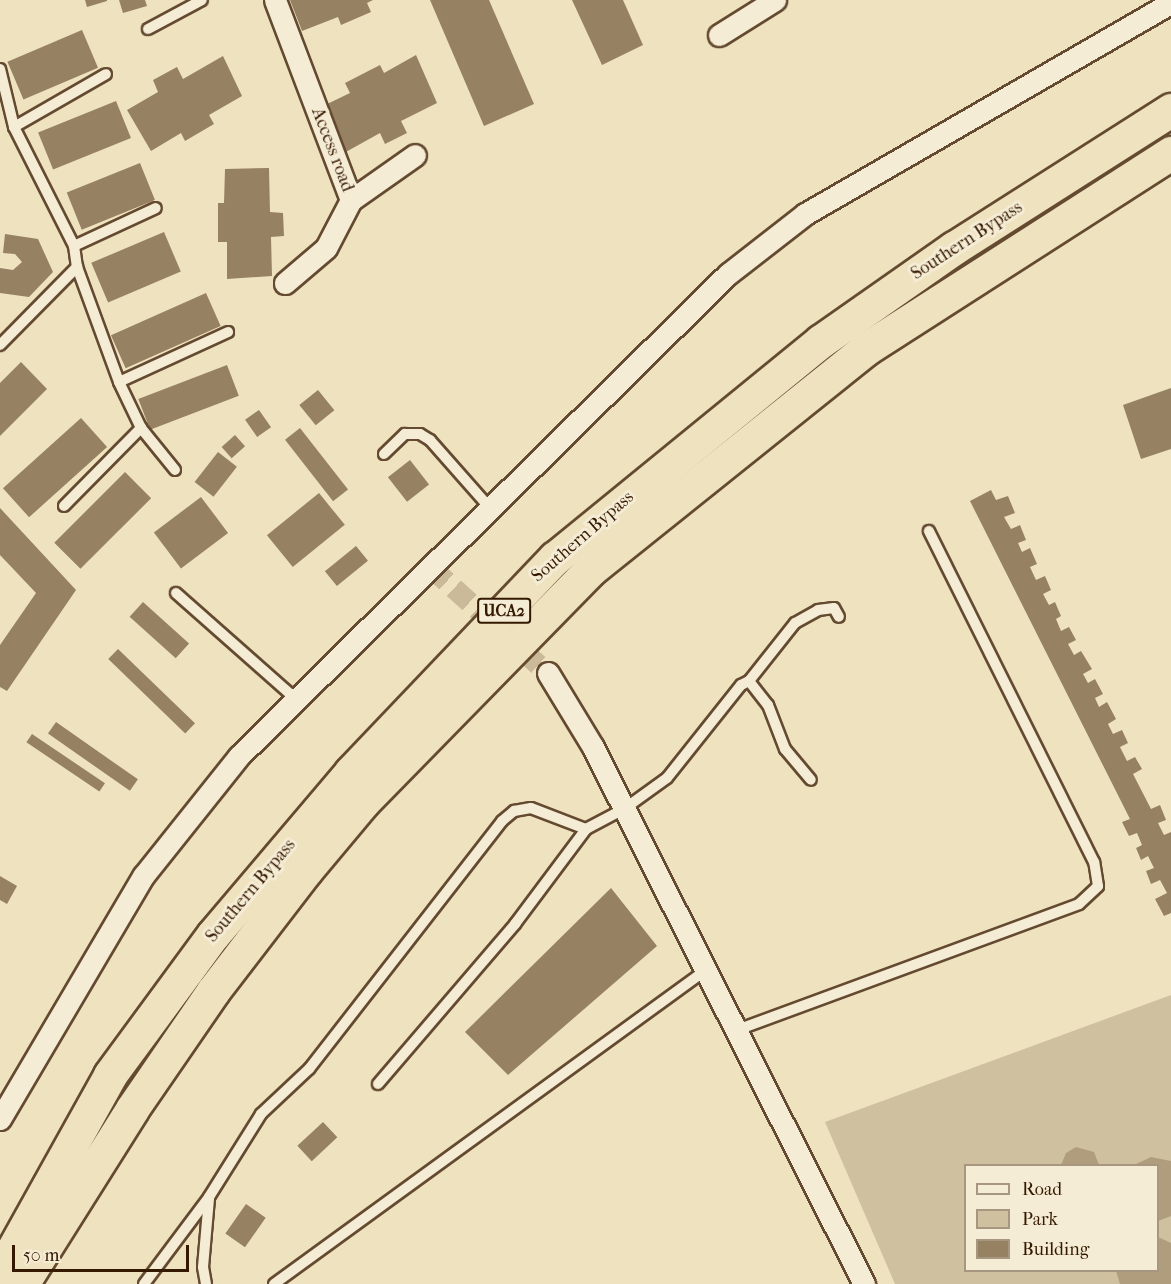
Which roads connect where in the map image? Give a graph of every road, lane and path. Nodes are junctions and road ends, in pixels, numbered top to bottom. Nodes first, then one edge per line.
1 (202, 0) edge
2 (275, 0) edge
3 (775, 0) edge
4 (1171, 3) edge
5 (148, 29) dead end
6 (719, 35) dead end
7 (0, 69) edge
8 (106, 74) dead end
9 (1171, 110) edge
10 (14, 127) junction
11 (1171, 153) edge
12 (415, 155) dead end
13 (351, 200) junction
14 (156, 208) dead end
15 (74, 246) junction
16 (77, 267) junction
17 (285, 283) dead end
18 (228, 332) dead end
19 (0, 345) edge
20 (119, 382) junction
21 (141, 428) junction
22 (384, 454) dead end
23 (175, 470) dead end
24 (64, 506) dead end
25 (490, 508) junction
26 (929, 531) dead end
27 (176, 593) dead end
28 (839, 617) dead end
29 (548, 673) tunnel mouth
30 (748, 681) junction
31 (296, 699) junction
32 (811, 780) dead end
33 (624, 809) junction
34 (586, 829) junction
35 (706, 970) junction
36 (737, 1030) junction
37 (378, 1084) dead end
38 (0, 1119) edge
39 (209, 1197) junction
40 (0, 1273) edge
41 (22, 1284) edge
42 (144, 1284) edge
43 (206, 1284) edge
44 (274, 1284) edge
45 (864, 1284) edge

1 - 5 lane
2 - 13 street, Access road
3 - 6 street
4 - 25 street
7 - 10 lane
8 - 10 lane
9 - 40 highway, Southern Bypass / UCA2
10 - 15 lane
11 - 41 highway, Southern Bypass / UCA2
12 - 13 street
13 - 17 street, Access road
14 - 15 lane
15 - 16 lane
16 - 19 lane
16 - 20 lane
18 - 20 lane
20 - 21 lane
21 - 23 lane
21 - 24 lane
22 - 25 lane
25 - 31 street
26 - 36 lane
27 - 31 lane
28 - 30 lane
29 - 33 street
30 - 32 lane
30 - 33 lane
31 - 38 street
33 - 34 lane
33 - 35 street
34 - 37 lane
34 - 39 lane
35 - 36 street
35 - 44 lane
36 - 45 street
39 - 42 lane
39 - 43 lane

